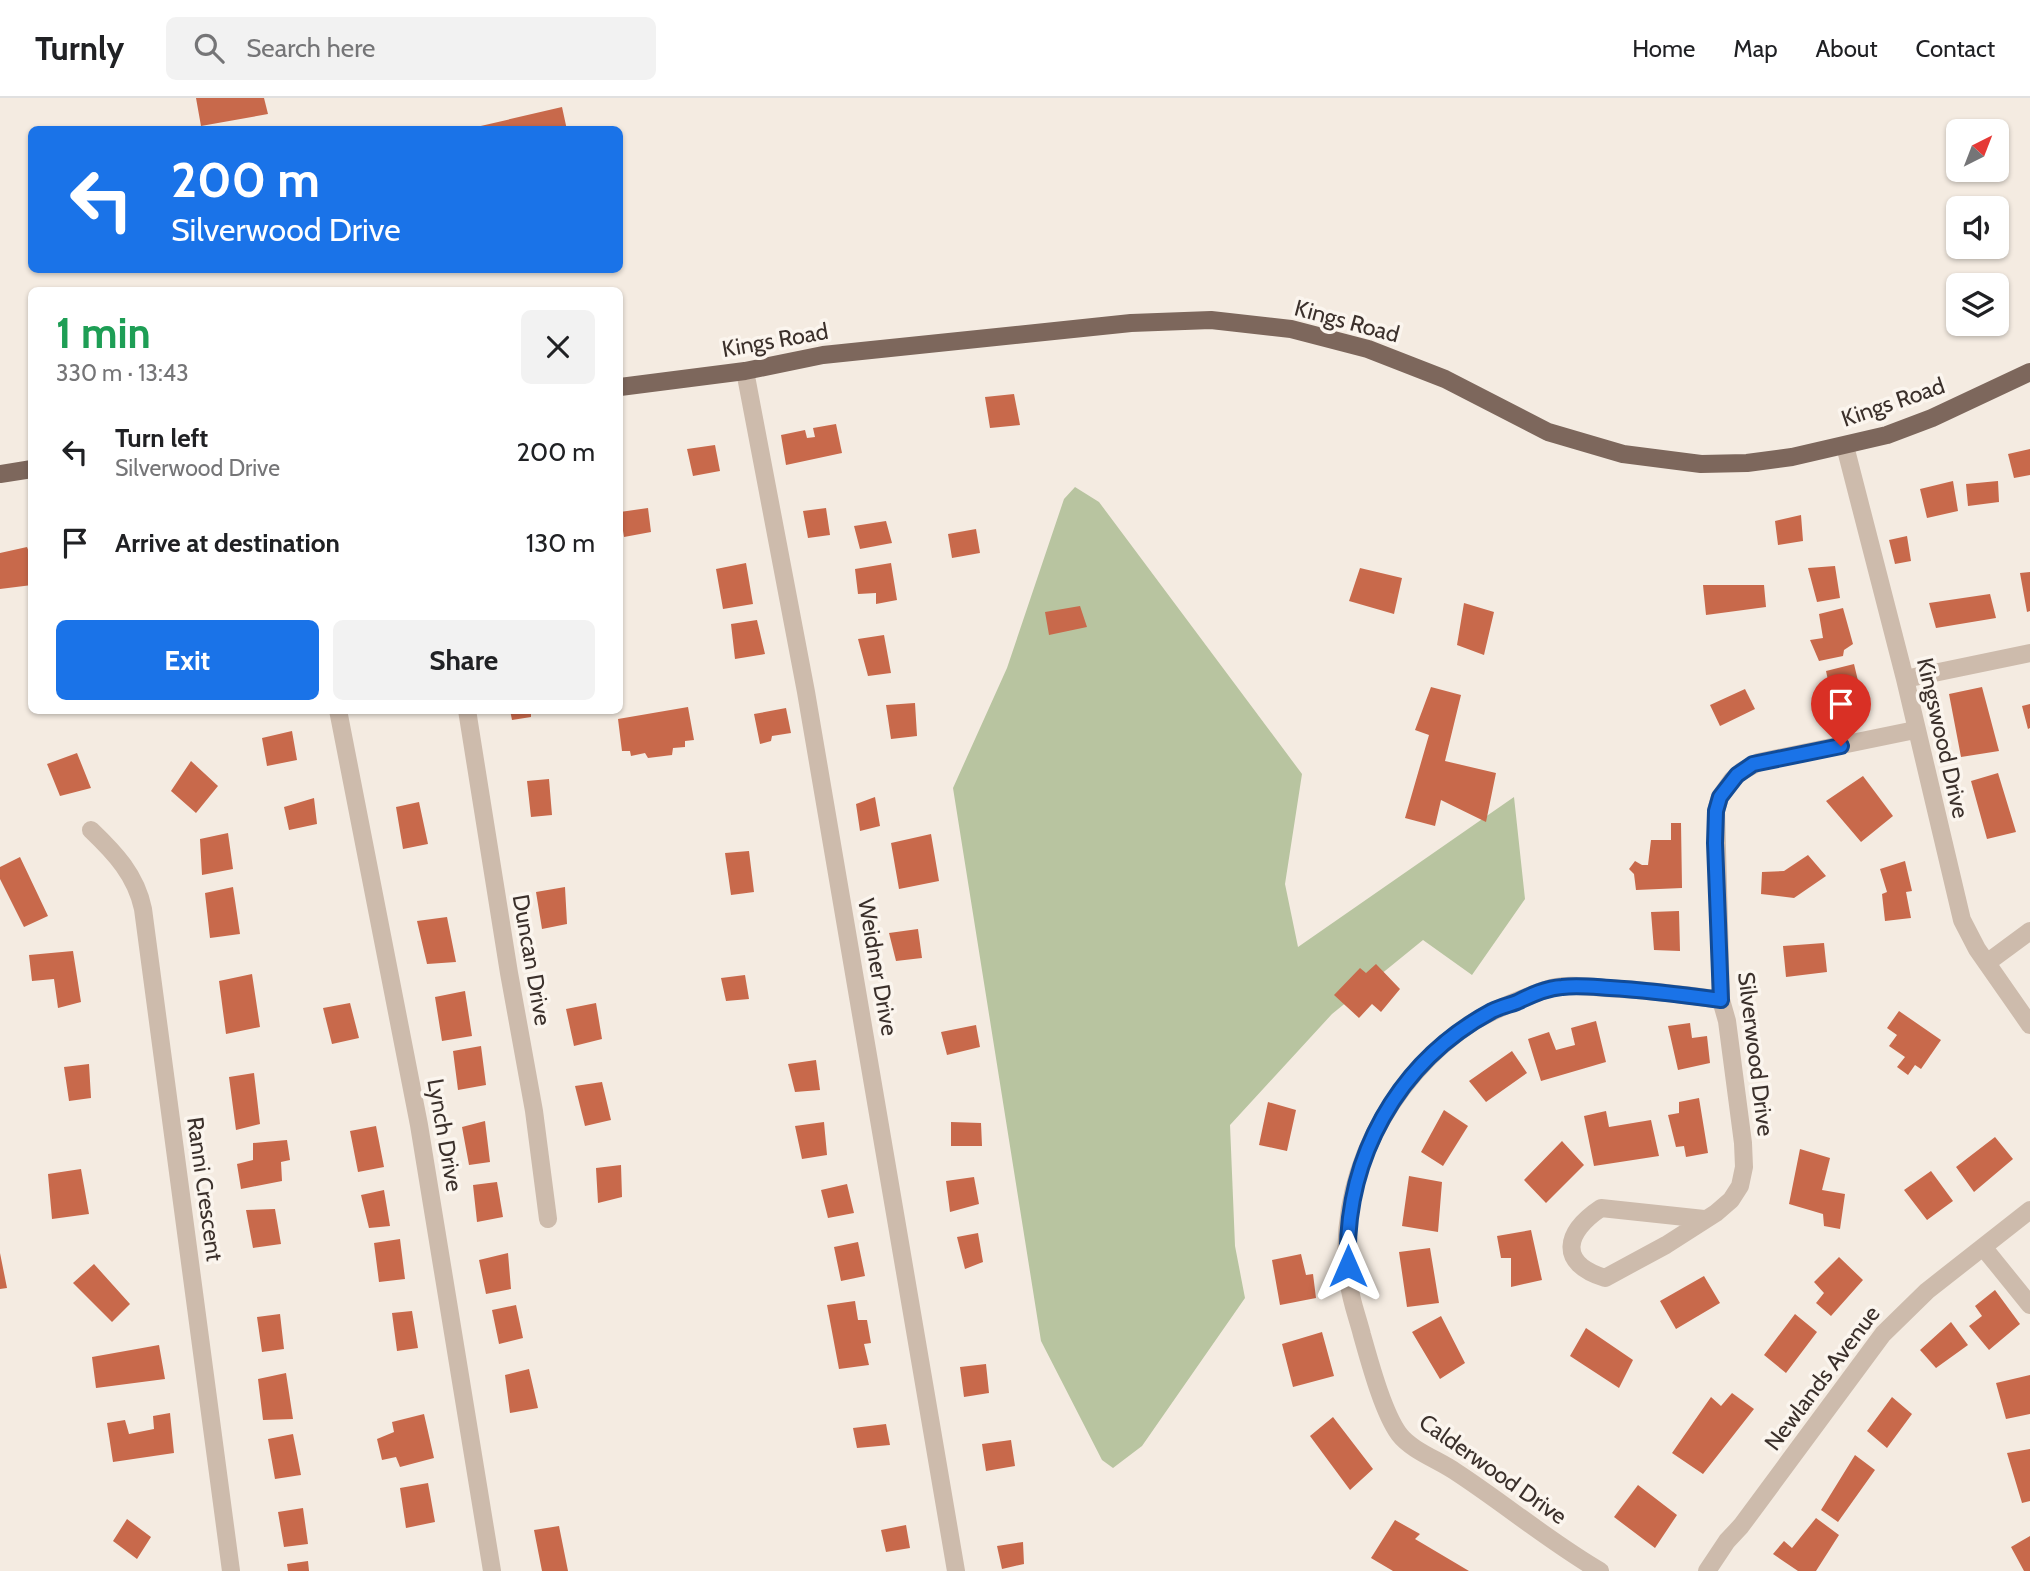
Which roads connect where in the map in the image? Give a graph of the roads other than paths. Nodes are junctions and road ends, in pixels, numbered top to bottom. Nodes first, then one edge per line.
1 (745, 371) junction
2 (2030, 372) edge
3 (623, 387) edge
4 (1845, 446) junction
5 (28, 470) edge
6 (0, 474) edge
7 (2030, 653) edge
8 (1905, 679) junction
9 (339, 714) edge
10 (468, 714) edge
11 (1915, 730) junction
12 (90, 830) dead end
13 (2030, 932) edge
14 (1988, 961) junction
15 (1721, 1000) junction
16 (2030, 1025) edge
17 (2030, 1210) edge
18 (548, 1219) dead end
19 (1704, 1219) junction
20 (1983, 1247) junction
21 (2030, 1305) edge
22 (231, 1571) edge
23 (492, 1571) edge
24 (956, 1571) edge
25 (1600, 1571) edge
26 (1707, 1571) edge

1 - 3 main road, Kings Road
1 - 4 main road, Kings Road
1 - 24 street, Weidner Drive
2 - 4 main road, Kings Road
4 - 8 street, Kingswood Drive
5 - 6 main road
7 - 8 street
8 - 11 street, Kingswood Drive
9 - 23 street, Lynch Drive
10 - 18 street, Duncan Drive
11 - 14 street, Kingswood Drive
11 - 15 street, Silverwood Drive
12 - 22 street, Ranni Crescent
13 - 14 street
14 - 16 street, Kingswood Drive
15 - 19 street, Silverwood Drive
15 - 25 street, Calderwood Drive
17 - 20 street, Newlands Avenue
19 - 19 street, Silverwood Drive
20 - 21 street
20 - 26 street, Newlands Avenue

